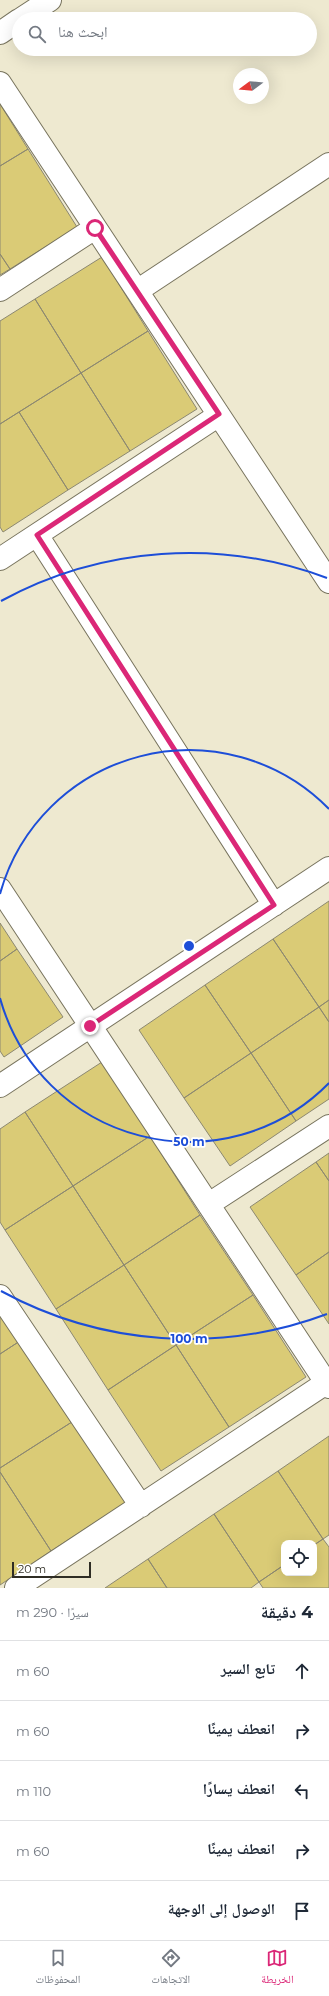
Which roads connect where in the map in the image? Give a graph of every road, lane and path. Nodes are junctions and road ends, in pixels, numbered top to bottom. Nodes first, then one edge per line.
1 (50, 0) edge
2 (32, 12) edge
3 (12, 25) edge
4 (0, 33) edge
5 (0, 83) edge
6 (329, 164) edge
7 (95, 228) junction
8 (0, 290) edge
9 (137, 291) junction
10 (219, 414) junction
11 (37, 535) junction
12 (0, 559) edge
13 (329, 582) edge
14 (329, 868) edge
15 (0, 889) edge
16 (274, 905) junction
17 (90, 1026) junction
18 (0, 1086) edge
19 (329, 1126) edge
20 (209, 1204) junction
21 (0, 1296) edge
22 (328, 1384) edge
23 (141, 1506) junction
24 (16, 1588) edge

1 - 2 street
3 - 4 street
5 - 7 street
6 - 9 street
7 - 8 street
7 - 9 street
9 - 10 street
10 - 11 street
10 - 13 street
11 - 12 street
11 - 16 street
14 - 16 street
15 - 17 street
16 - 17 street
17 - 18 street
17 - 20 street
19 - 20 street
20 - 22 street
21 - 23 street
22 - 23 street
23 - 24 street

